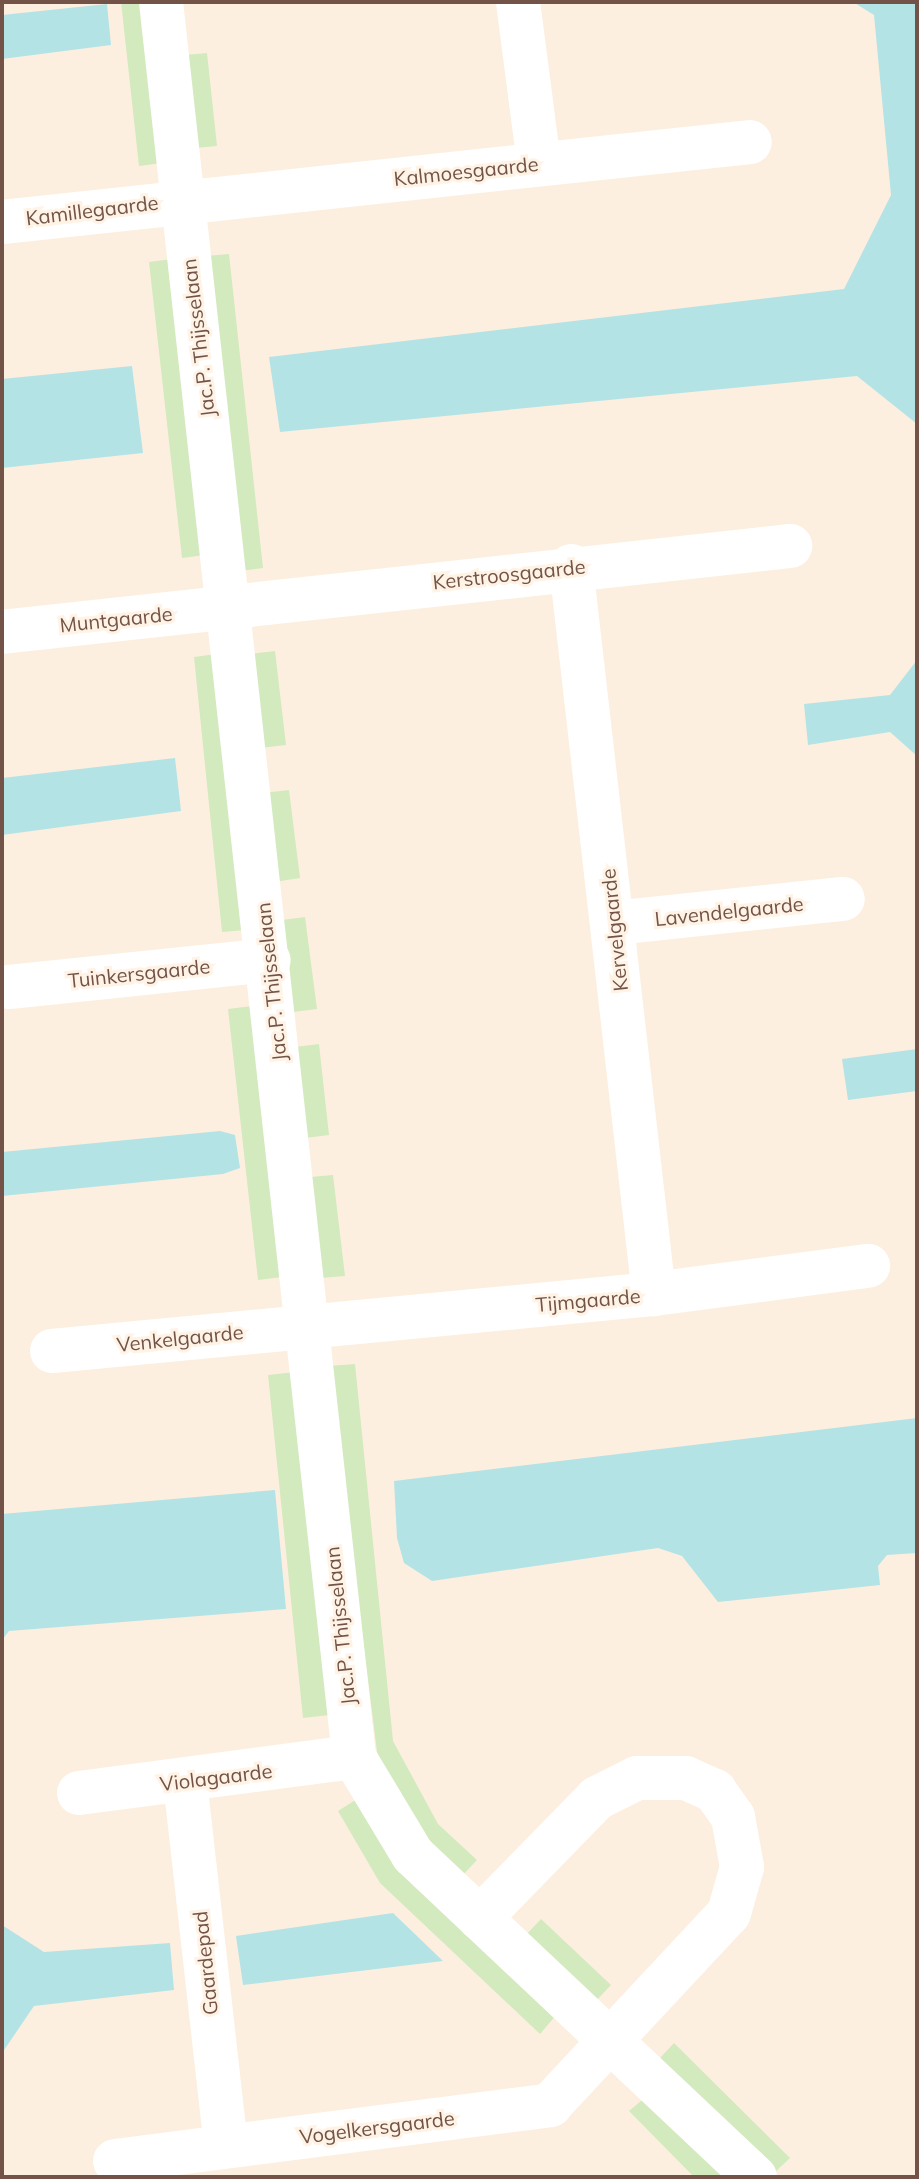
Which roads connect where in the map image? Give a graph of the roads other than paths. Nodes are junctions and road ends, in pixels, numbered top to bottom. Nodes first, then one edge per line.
1 (161, 2) edge
2 (518, 2) edge
3 (750, 142) dead end
4 (539, 164) junction
5 (182, 198) junction
6 (2, 222) edge
7 (790, 546) dead end
8 (571, 566) junction
9 (229, 606) junction
10 (2, 632) edge
11 (843, 899) dead end
12 (614, 923) junction
13 (269, 960) junction
14 (9, 987) dead end
15 (868, 1266) dead end
16 (654, 1294) junction
17 (309, 1325) junction
18 (52, 1351) dead end
19 (354, 1757) junction
20 (185, 1781) junction
21 (79, 1793) dead end
22 (480, 1918) junction
23 (612, 2038) junction
24 (226, 2146) junction
25 (115, 2161) dead end
26 (755, 2177) edge

1 - 5 street, Jac.P. Thijsselaan
2 - 4 street
3 - 4 street, Kalmoesgaarde
4 - 5 street, Kalmoesgaarde
5 - 6 street, Kamillegaarde
5 - 9 street, Jac.P. Thijsselaan
7 - 8 street, Kerstroosgaarde
8 - 9 street, Kerstroosgaarde
8 - 12 street, Kervelgaarde
9 - 10 street, Muntgaarde
9 - 13 street, Jac.P. Thijsselaan
11 - 12 street, Lavendelgaarde
12 - 16 street, Kervelgaarde
13 - 14 street, Tuinkersgaarde
13 - 17 street, Jac.P. Thijsselaan
15 - 16 street, Tijmgaarde
16 - 17 street, Tijmgaarde
17 - 18 street, Venkelgaarde
17 - 19 street, Jac.P. Thijsselaan
19 - 20 street, Violagaarde
19 - 22 street, Jac.P. Thijsselaan
20 - 21 street, Violagaarde
20 - 24 street, Gaardepad
22 - 23 street, Jac.P. Thijsselaan
22 - 23 street
23 - 24 street, Vogelkersgaarde
23 - 26 street, Jac.P. Thijsselaan
24 - 25 street, Vogelkersgaarde

